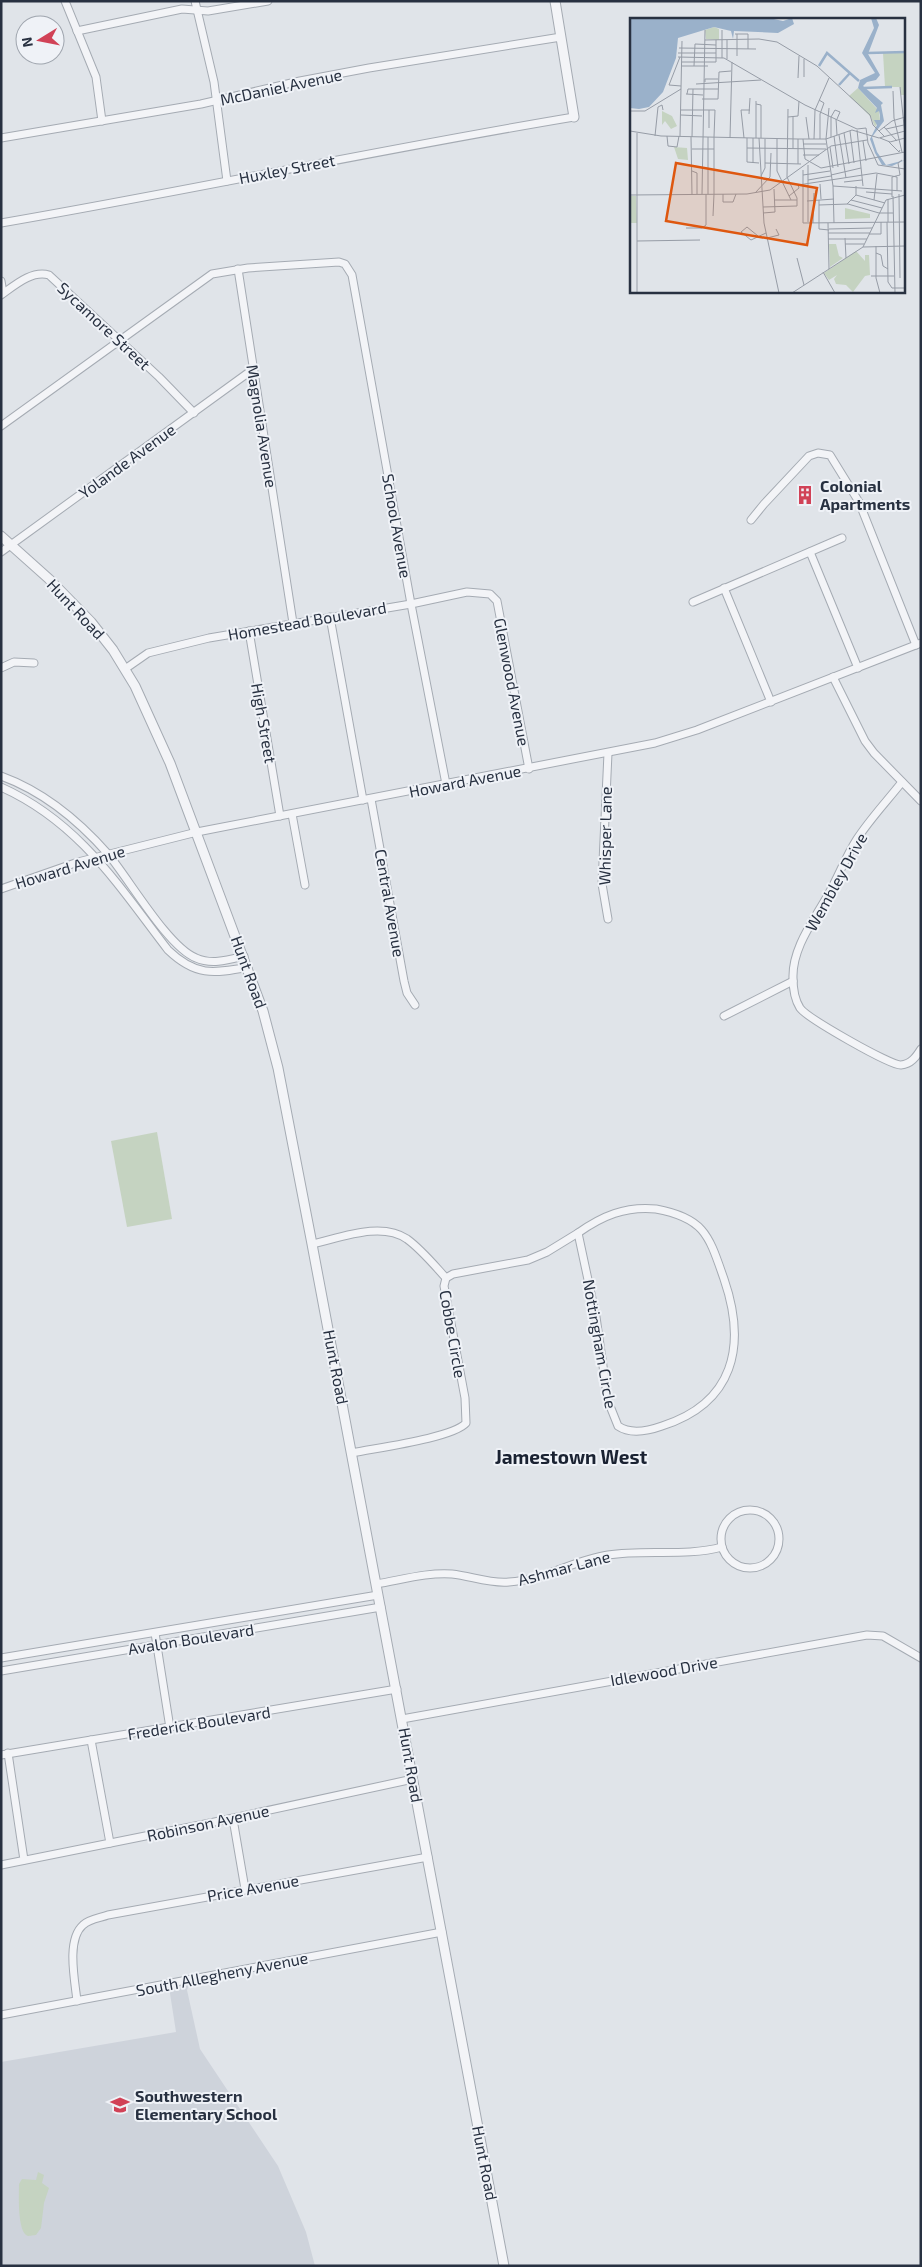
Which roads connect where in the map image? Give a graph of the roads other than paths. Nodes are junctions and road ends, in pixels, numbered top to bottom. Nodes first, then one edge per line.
1 (65, 1) edge
2 (195, 1) edge
3 (268, 1) edge
4 (555, 1) edge
5 (198, 10) junction
6 (77, 31) junction
7 (561, 37) junction
8 (216, 100) junction
9 (574, 117) joint
10 (102, 121) junction
11 (1, 138) edge
12 (227, 181) junction
13 (1, 223) edge
14 (238, 269) junction
15 (1, 281) edge
16 (2, 294) edge
17 (119, 341) junction
18 (252, 370) junction
19 (194, 413) junction
20 (1, 426) edge
21 (751, 520) dead end
22 (1, 536) edge
23 (842, 538) dead end
24 (11, 545) junction
25 (1, 552) edge
26 (810, 552) junction
27 (724, 588) junction
28 (493, 596) joint
29 (693, 602) dead end
30 (411, 604) junction
31 (330, 617) junction
32 (292, 623) junction
33 (249, 631) junction
34 (918, 644) edge
35 (34, 663) dead end
36 (1, 668) edge
37 (125, 668) junction
38 (858, 668) junction
39 (833, 677) junction
40 (771, 702) junction
41 (608, 753) junction
42 (529, 769) junction
43 (1, 776) edge
44 (902, 782) junction
45 (446, 784) junction
46 (1, 787) edge
47 (371, 799) junction
48 (363, 800) junction
49 (921, 800) edge
50 (292, 814) junction
51 (280, 816) junction
52 (197, 832) junction
53 (108, 854) junction
54 (95, 857) junction
55 (305, 885) dead end
56 (1, 889) edge
57 (608, 919) dead end
58 (244, 956) junction
59 (248, 967) junction
60 (793, 981) junction
61 (415, 1005) dead end
62 (724, 1016) dead end
63 (921, 1049) edge
64 (578, 1233) junction
65 (312, 1244) junction
66 (446, 1278) junction
67 (352, 1453) junction
68 (722, 1547) junction
69 (376, 1584) junction
70 (378, 1595) junction
71 (381, 1607) junction
72 (155, 1634) junction
73 (157, 1644) junction
74 (1, 1658) edge
75 (921, 1658) edge
76 (1, 1671) edge
77 (397, 1690) junction
78 (402, 1719) junction
79 (170, 1728) junction
80 (91, 1740) junction
81 (4, 1754) edge
82 (413, 1779) junction
83 (233, 1819) junction
84 (110, 1843) junction
85 (428, 1857) junction
86 (24, 1860) junction
87 (1, 1865) edge
88 (245, 1890) junction
89 (442, 1932) junction
90 (77, 2001) junction
91 (1, 2015) edge
92 (504, 2266) edge

1 - 6 street
2 - 5 street
3 - 5 street
4 - 7 street
5 - 6 street
5 - 8 street
6 - 10 street
7 - 8 street, McDaniel Avenue
7 - 9 street
8 - 10 street, McDaniel Avenue
8 - 12 street
9 - 12 street, Huxley Street
10 - 11 street, McDaniel Avenue
12 - 13 street, Huxley Street
14 - 17 street
14 - 18 street, Magnolia Avenue
14 - 30 street, School Avenue
15 - 16 street
16 - 17 street, Sycamore Street
17 - 19 street, Sycamore Street
17 - 20 street
18 - 19 street, Yolande Avenue
18 - 32 street, Magnolia Avenue
19 - 24 street, Yolande Avenue
21 - 34 street
22 - 24 street, Hunt Road
23 - 26 street
24 - 25 street, Yolande Avenue
24 - 37 street, Hunt Road
26 - 27 street
26 - 38 street
27 - 29 street
27 - 40 street
28 - 30 street, Homestead Boulevard
28 - 42 street, Glenwood Avenue
30 - 31 street, Homestead Boulevard
30 - 45 street, School Avenue
31 - 32 street, Homestead Boulevard
31 - 48 street
32 - 33 street, Homestead Boulevard
33 - 37 street, Homestead Boulevard
33 - 51 street, High Street
34 - 38 street, Howard Avenue
35 - 36 street
37 - 52 street, Hunt Road
38 - 39 street, Howard Avenue
39 - 40 street, Howard Avenue
39 - 44 street
40 - 41 street, Howard Avenue
41 - 42 street, Howard Avenue
41 - 57 street, Whisper Lane
42 - 45 street, Howard Avenue
43 - 53 street
44 - 49 street
44 - 60 street, Wembley Drive
45 - 47 street, Howard Avenue
46 - 54 street
47 - 48 street, Howard Avenue
47 - 61 street, Central Avenue
48 - 50 street, Howard Avenue
50 - 51 street, Howard Avenue
50 - 55 street
51 - 52 street, Howard Avenue
52 - 53 street, Howard Avenue
52 - 58 street, Hunt Road
53 - 54 street, Howard Avenue
53 - 58 street
54 - 56 street, Howard Avenue
54 - 59 street
58 - 59 street, Hunt Road
59 - 65 street, Hunt Road
60 - 62 street
60 - 63 street
64 - 64 street, Nottingham Circle
64 - 66 street, Nottingham Circle
65 - 66 street, Cobbe Circle
65 - 67 street, Hunt Road
66 - 67 street, Cobbe Circle
67 - 69 street, Hunt Road
68 - 68 street
68 - 69 street, Ashmar Lane
69 - 70 street, Hunt Road
70 - 71 street, Hunt Road
70 - 72 street, Avalon Boulevard
71 - 73 street, Avalon Boulevard
71 - 77 street, Hunt Road
72 - 73 street
72 - 74 street, Avalon Boulevard
73 - 76 street, Avalon Boulevard
73 - 79 street
75 - 78 street, Idlewood Drive
77 - 78 street, Hunt Road
77 - 79 street, Frederick Boulevard
78 - 82 street, Hunt Road
79 - 80 street, Frederick Boulevard
80 - 81 street, Frederick Boulevard
80 - 84 street
81 - 86 street
82 - 83 street, Robinson Avenue
82 - 85 street, Hunt Road
83 - 84 street, Robinson Avenue
83 - 88 street
84 - 86 street, Robinson Avenue
85 - 88 street, Price Avenue
85 - 89 street, Hunt Road
86 - 87 street, Robinson Avenue
88 - 90 street, Price Avenue
89 - 90 street, South Allegheny Avenue
89 - 92 street, Hunt Road
90 - 91 street, South Allegheny Avenue

